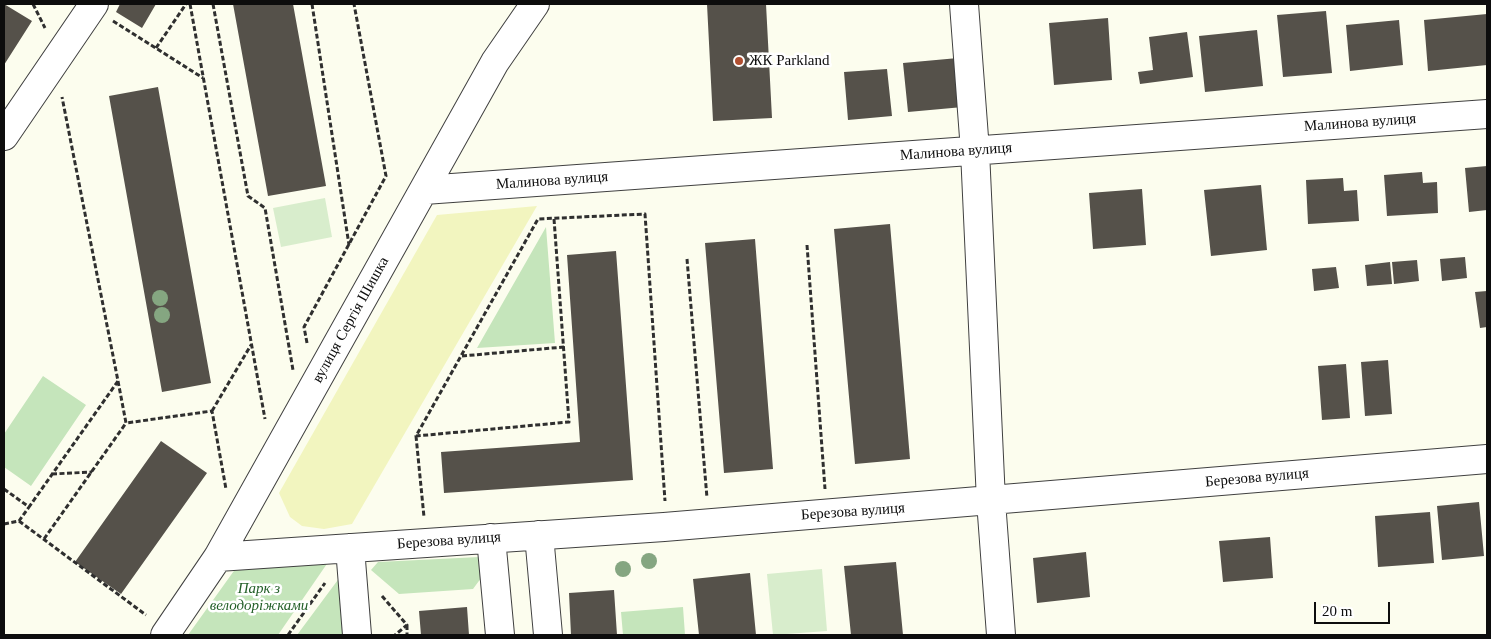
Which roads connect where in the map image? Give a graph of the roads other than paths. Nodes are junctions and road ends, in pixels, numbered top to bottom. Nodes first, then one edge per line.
1 (535, 4) edge
2 (964, 4) edge
3 (101, 11) edge
4 (1487, 114) edge
5 (4, 136) edge
6 (975, 151) junction
7 (424, 190) junction
8 (1487, 459) edge
9 (992, 501) junction
10 (539, 535) junction
11 (491, 538) junction
12 (350, 548) junction
13 (218, 557) junction
14 (158, 627) edge
15 (357, 635) edge
16 (500, 635) edge
17 (548, 635) edge
18 (1001, 635) edge

1 - 7 street, вулиця Сергія Шишка
2 - 6 street
3 - 5 street
4 - 6 street, Малинова вулиця
6 - 7 street, Малинова вулиця
6 - 9 street
7 - 13 street, вулиця Сергія Шишка
8 - 9 street, Березова вулиця
9 - 10 street, Березова вулиця
9 - 18 street
10 - 11 street, Березова вулиця
10 - 17 street
11 - 12 street, Березова вулиця
11 - 16 street
12 - 13 street, Березова вулиця
12 - 15 street
13 - 14 street, вулиця Сергія Шишка

